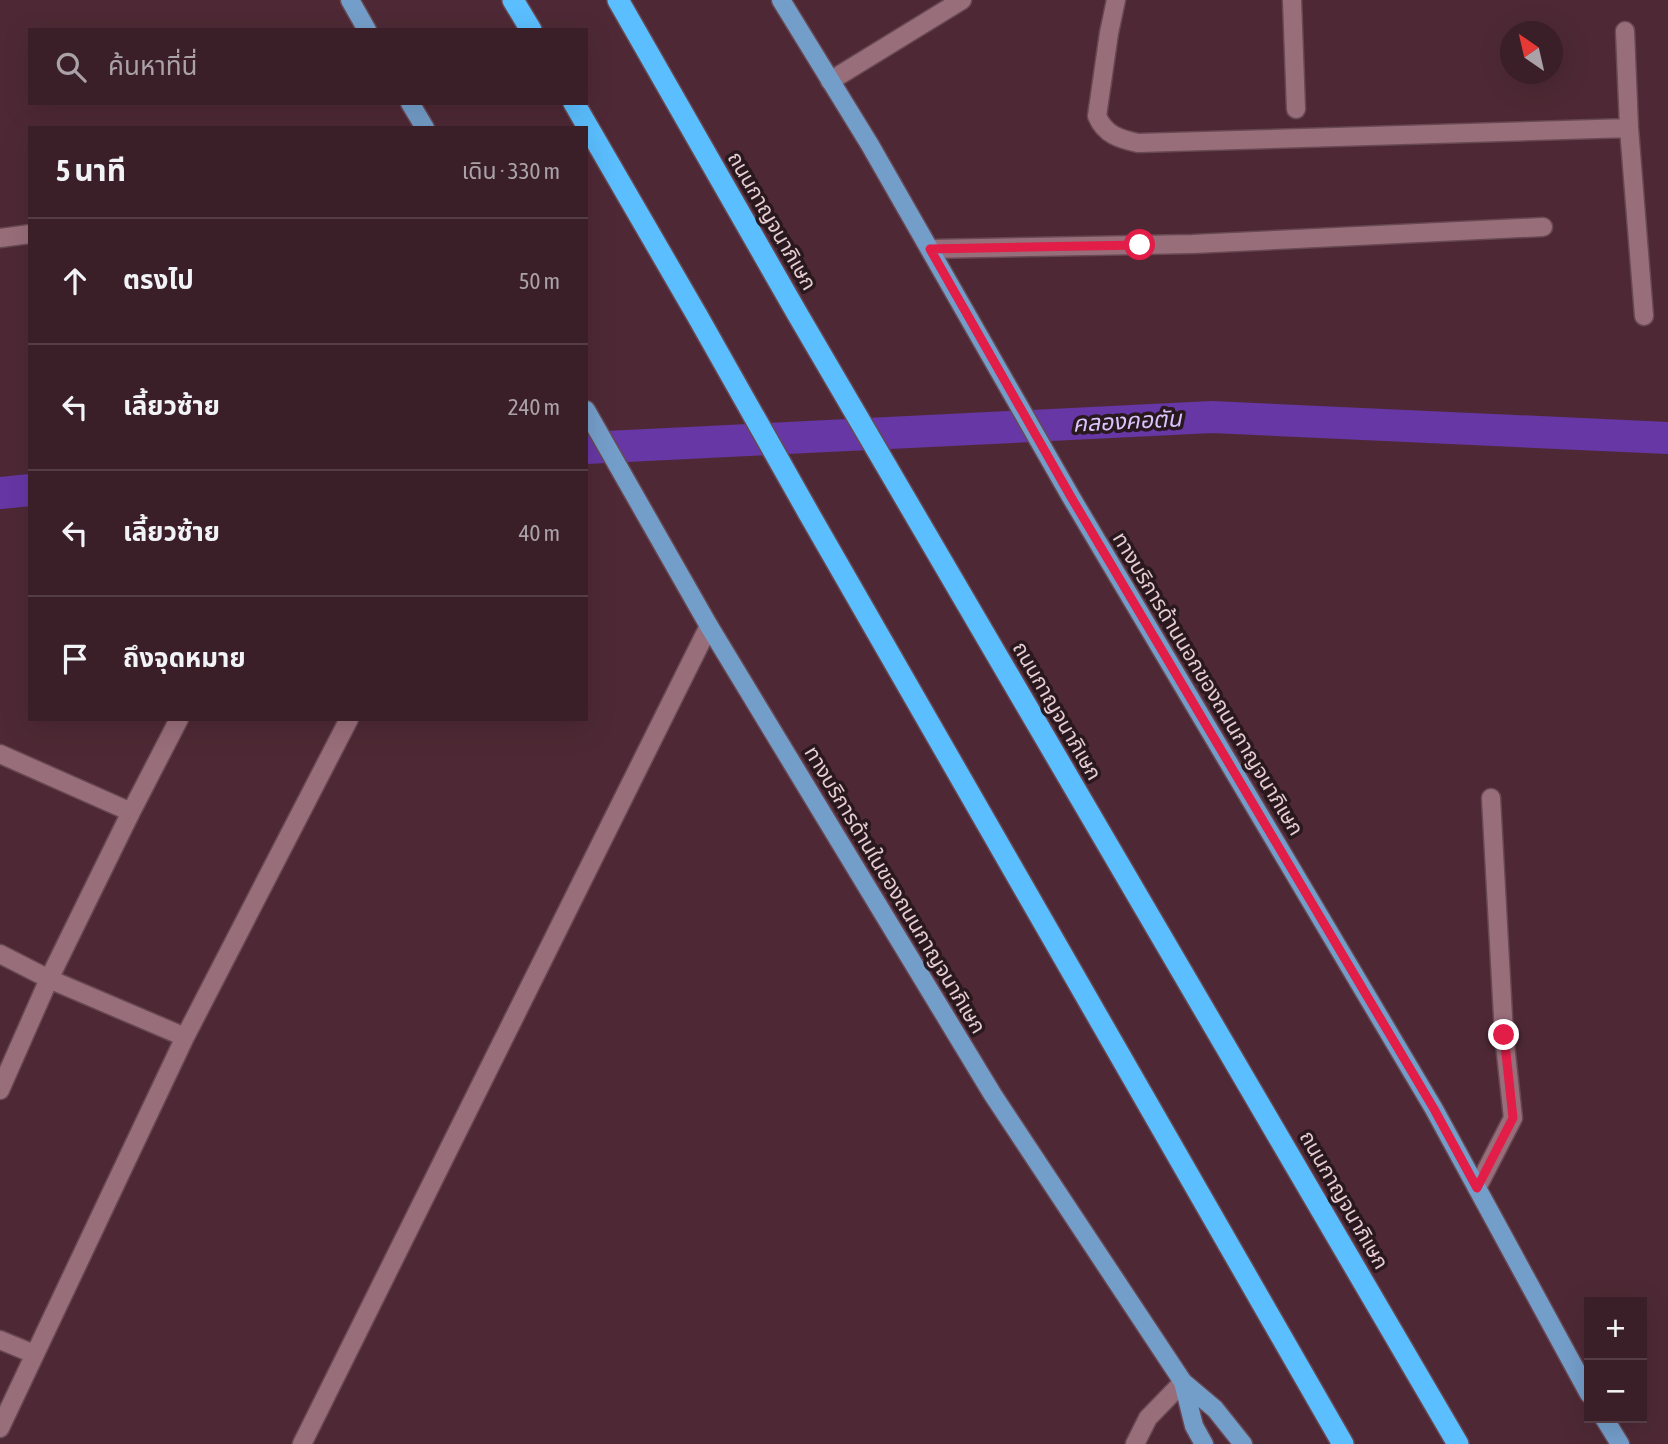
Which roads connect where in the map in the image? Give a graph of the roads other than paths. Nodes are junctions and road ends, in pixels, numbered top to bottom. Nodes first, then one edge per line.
1 (350, 0) edge
2 (513, 0) edge
3 (618, 0) edge
4 (781, 0) edge
5 (961, 0) edge
6 (1116, 0) edge
7 (1292, 0) edge
8 (366, 28) edge
9 (530, 28) edge
10 (1625, 31) dead end
11 (830, 81) junction
12 (411, 105) edge
13 (574, 105) edge
14 (1296, 109) dead end
15 (424, 126) edge
16 (586, 126) edge
17 (1629, 128) junction
18 (588, 129) edge
19 (1543, 227) dead end
20 (28, 234) edge
21 (0, 238) edge
22 (930, 249) junction
23 (1644, 316) dead end
24 (588, 413) edge
25 (709, 626) junction
26 (178, 721) edge
27 (345, 721) edge
28 (0, 754) edge
29 (1491, 798) dead end
30 (131, 812) junction
31 (0, 954) edge
32 (49, 979) junction
33 (185, 1037) junction
34 (0, 1090) edge
35 (1477, 1188) junction
36 (0, 1340) edge
37 (34, 1354) junction
38 (1183, 1382) junction
39 (1584, 1385) edge
40 (1607, 1423) edge
41 (0, 1428) edge
42 (302, 1444) edge
43 (1135, 1444) edge
44 (1204, 1444) edge
45 (1243, 1444) edge
46 (1343, 1444) edge
47 (1458, 1444) edge
48 (1620, 1444) edge

1 - 8 main road
2 - 9 highway
3 - 47 highway, ถนนกาญจนาภิเษก
4 - 11 main road, ทางบริการด้านนอกของถนนกาญจนาภิเษก
5 - 11 street
6 - 17 street
7 - 14 street
10 - 17 street
11 - 22 main road, ทางบริการด้านนอกของถนนกาญจนาภิเษก
12 - 15 main road
13 - 16 highway
17 - 23 street
18 - 46 highway
19 - 22 street
20 - 21 street
22 - 35 main road, ทางบริการด้านนอกของถนนกาญจนาภิเษก
24 - 25 main road, ทางบริการด้านในของถนนกาญจนาภิเษก
25 - 38 main road, ทางบริการด้านในของถนนกาญจนาภิเษก
25 - 42 street
26 - 30 street
27 - 33 street
28 - 30 street
29 - 35 street
30 - 32 street
31 - 32 street
32 - 33 street
32 - 34 street
33 - 37 street
35 - 39 main road, ทางบริการด้านนอกของถนนกาญจนาภิเษก
36 - 37 street
37 - 41 street
38 - 43 street
38 - 44 main road, ทางบริการด้านในของถนนกาญจนาภิเษก
38 - 45 main road, ทางบริการด้านในของถนนกาญจนาภิเษก
40 - 48 main road

